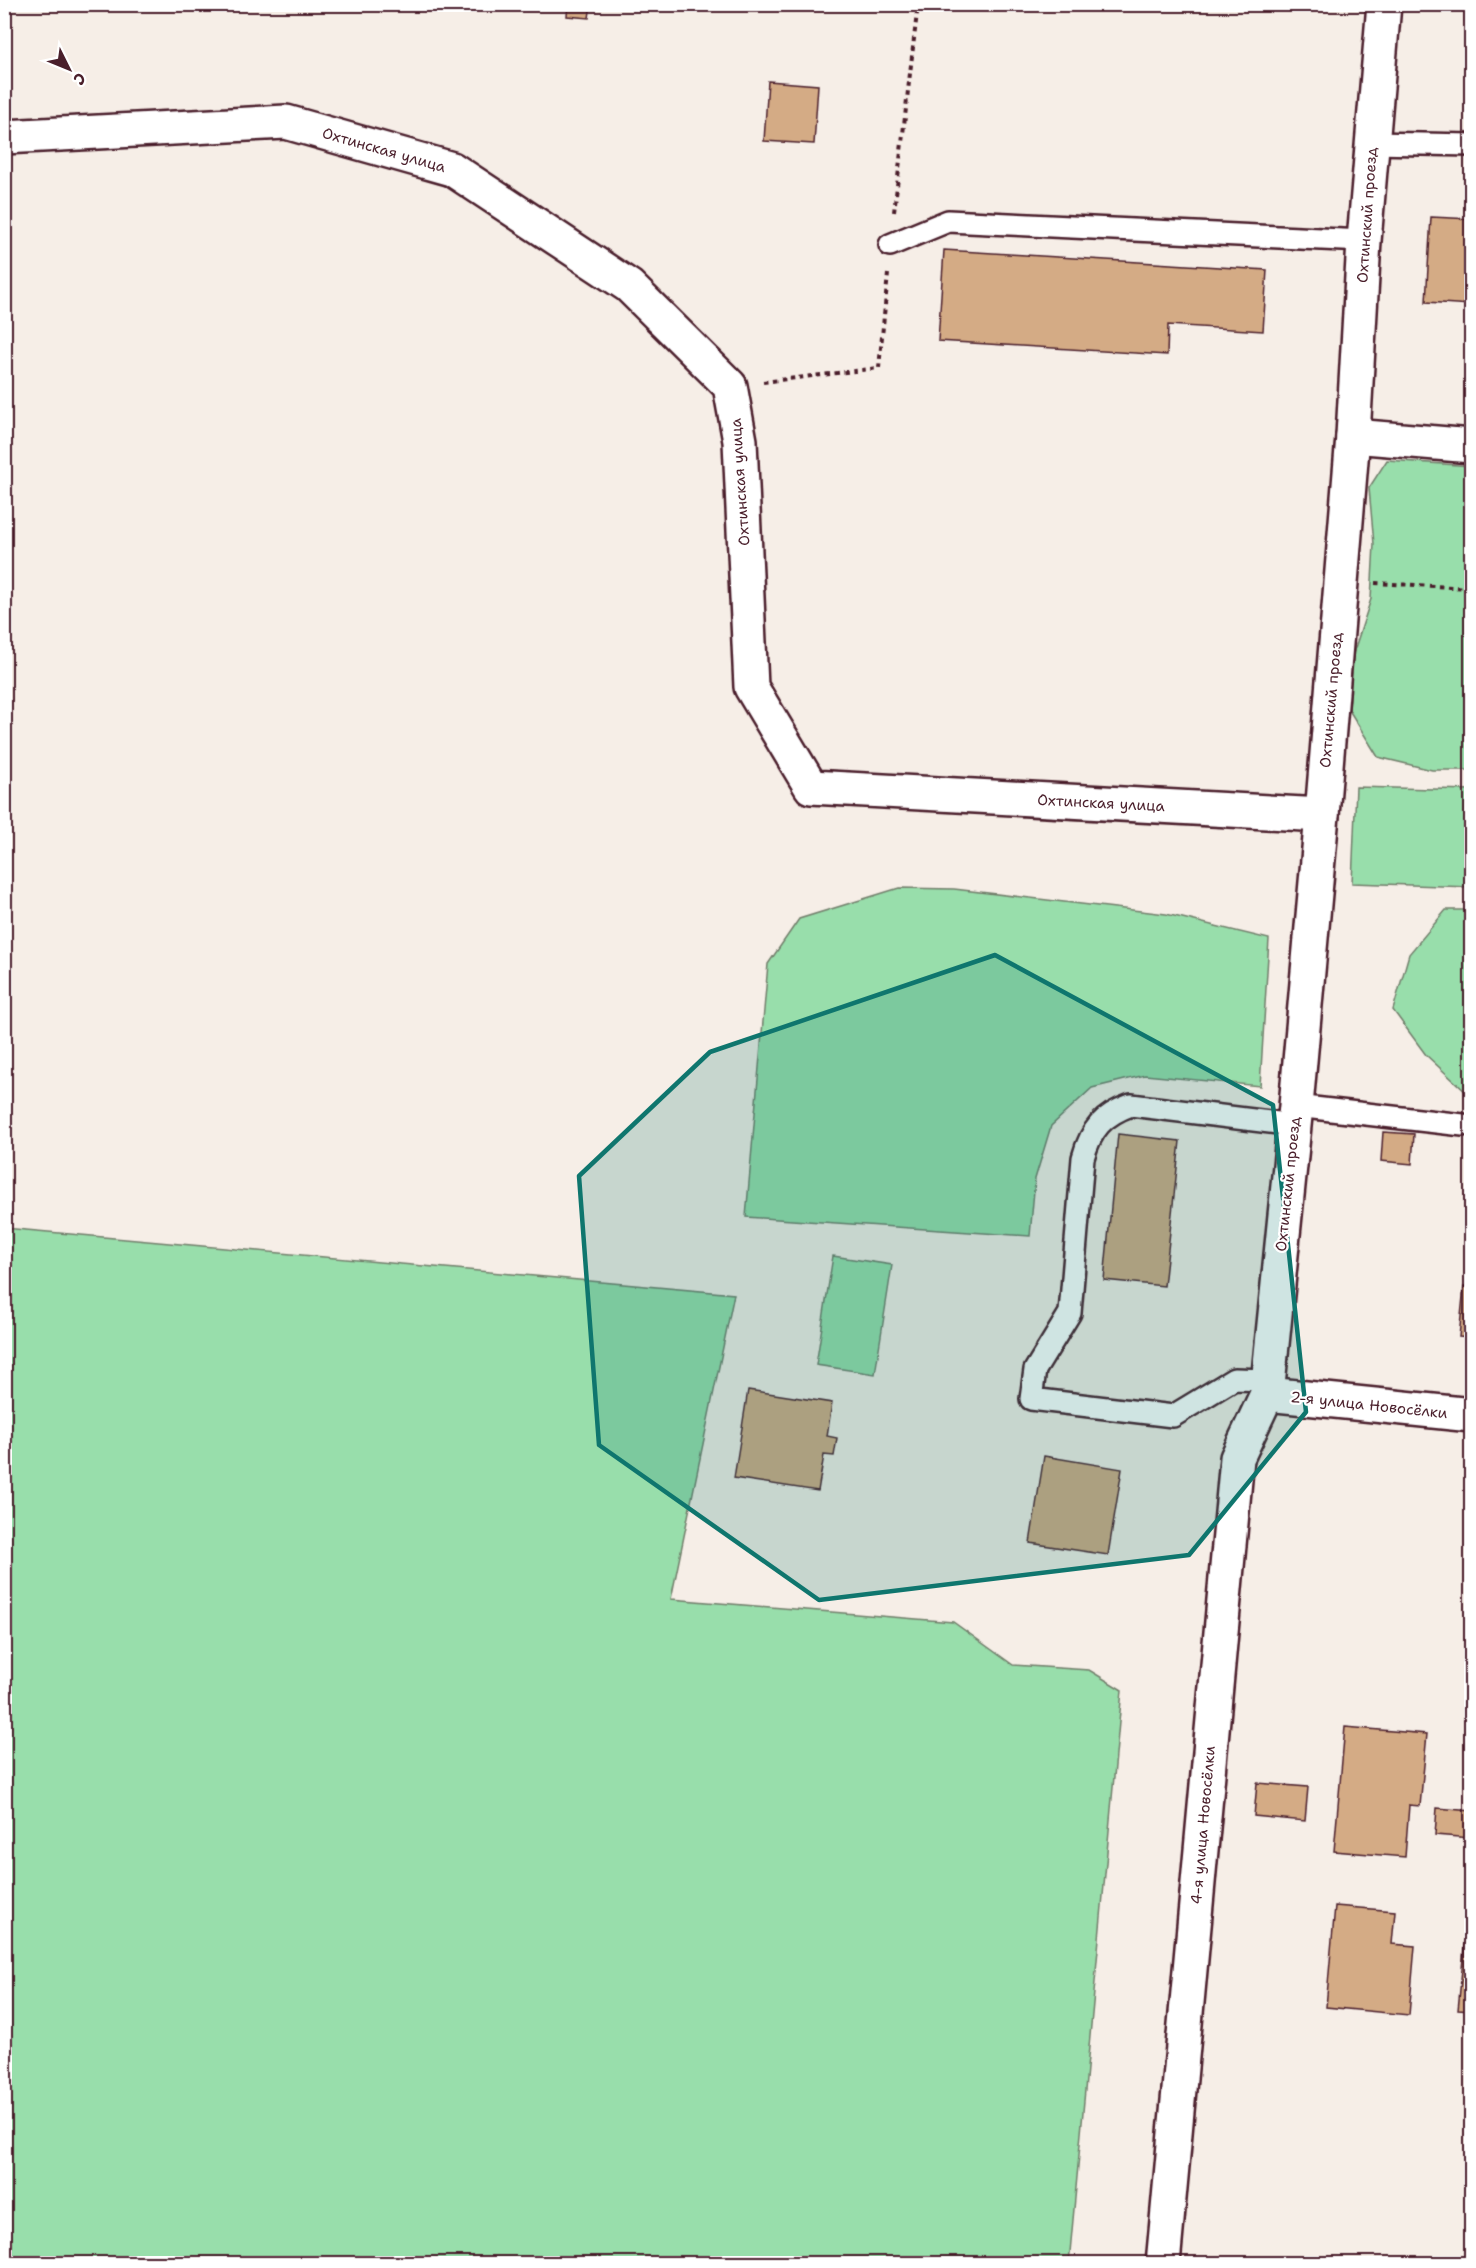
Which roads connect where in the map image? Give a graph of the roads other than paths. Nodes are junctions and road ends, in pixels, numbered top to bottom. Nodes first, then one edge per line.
1 (1384, 4) edge
2 (4, 137) edge
3 (1372, 143) junction
4 (1472, 145) edge
5 (1364, 241) junction
6 (890, 245) dead end
7 (1353, 436) junction
8 (1472, 446) edge
9 (1322, 815) junction
10 (1295, 1116) junction
11 (1463, 1125) dead end
12 (1268, 1387) junction
13 (1472, 1415) edge
14 (1163, 2264) edge

1 - 3 street, Охтинский проезд
2 - 9 street, Охтинская улица
3 - 4 lane
3 - 5 street, Охтинский проезд
5 - 6 lane
5 - 7 street, Охтинский проезд
7 - 8 street
7 - 9 street, Охтинский проезд
9 - 10 street, Охтинский проезд
10 - 11 lane
10 - 12 street, Охтинский проезд
10 - 12 lane
12 - 13 street, 2-я улица Новосёлки
12 - 14 street, 4-я улица Новосёлки

